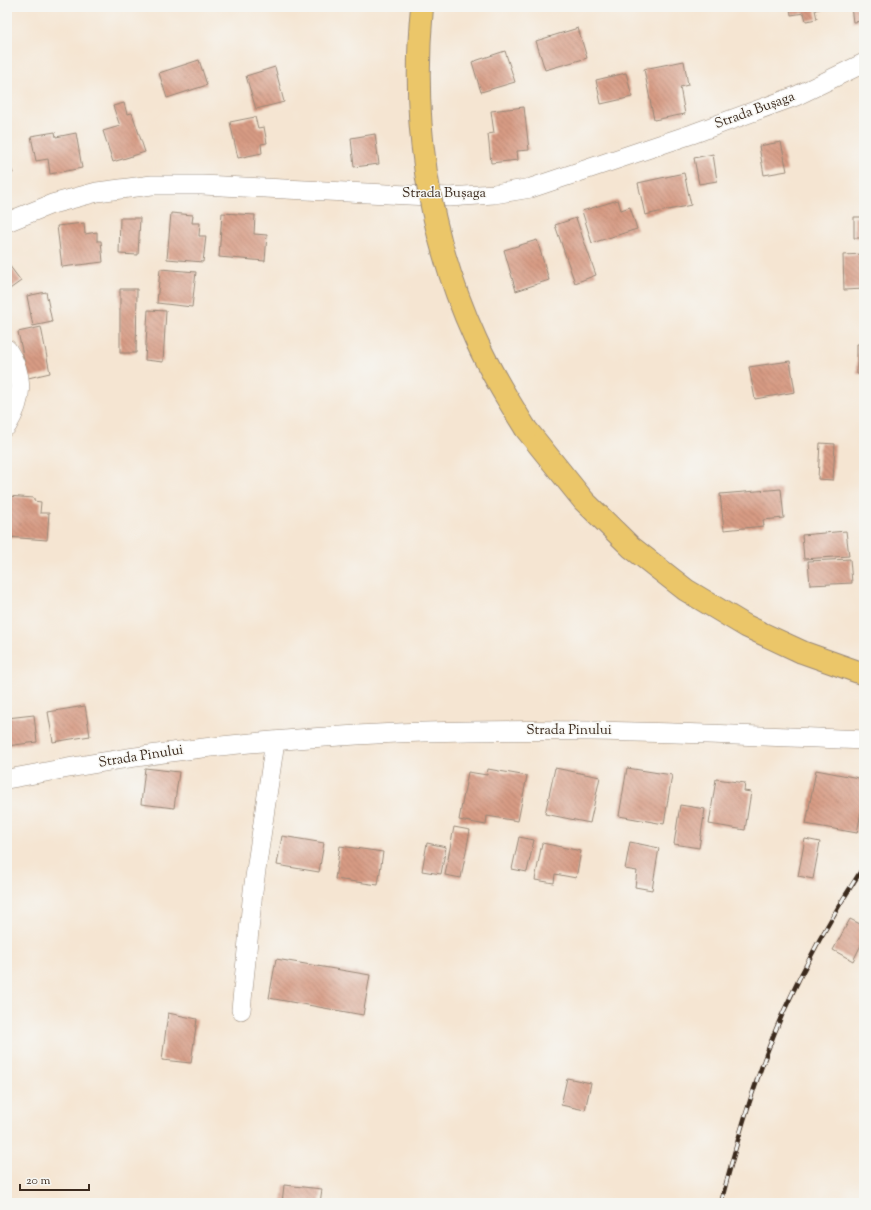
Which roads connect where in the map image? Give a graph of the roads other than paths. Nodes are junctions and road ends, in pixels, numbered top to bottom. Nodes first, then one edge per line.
1 (422, 7) edge
2 (864, 63) edge
3 (7, 222) edge
4 (7, 349) edge
5 (7, 426) edge
6 (861, 673) edge
7 (864, 740) edge
8 (275, 741) junction
9 (7, 779) edge
10 (241, 1010) dead end

1 - 6 highway, bridge
2 - 3 street, Strada Bușaga
4 - 5 street
7 - 8 street, Strada Pinului
8 - 9 street, Strada Pinului
8 - 10 street

